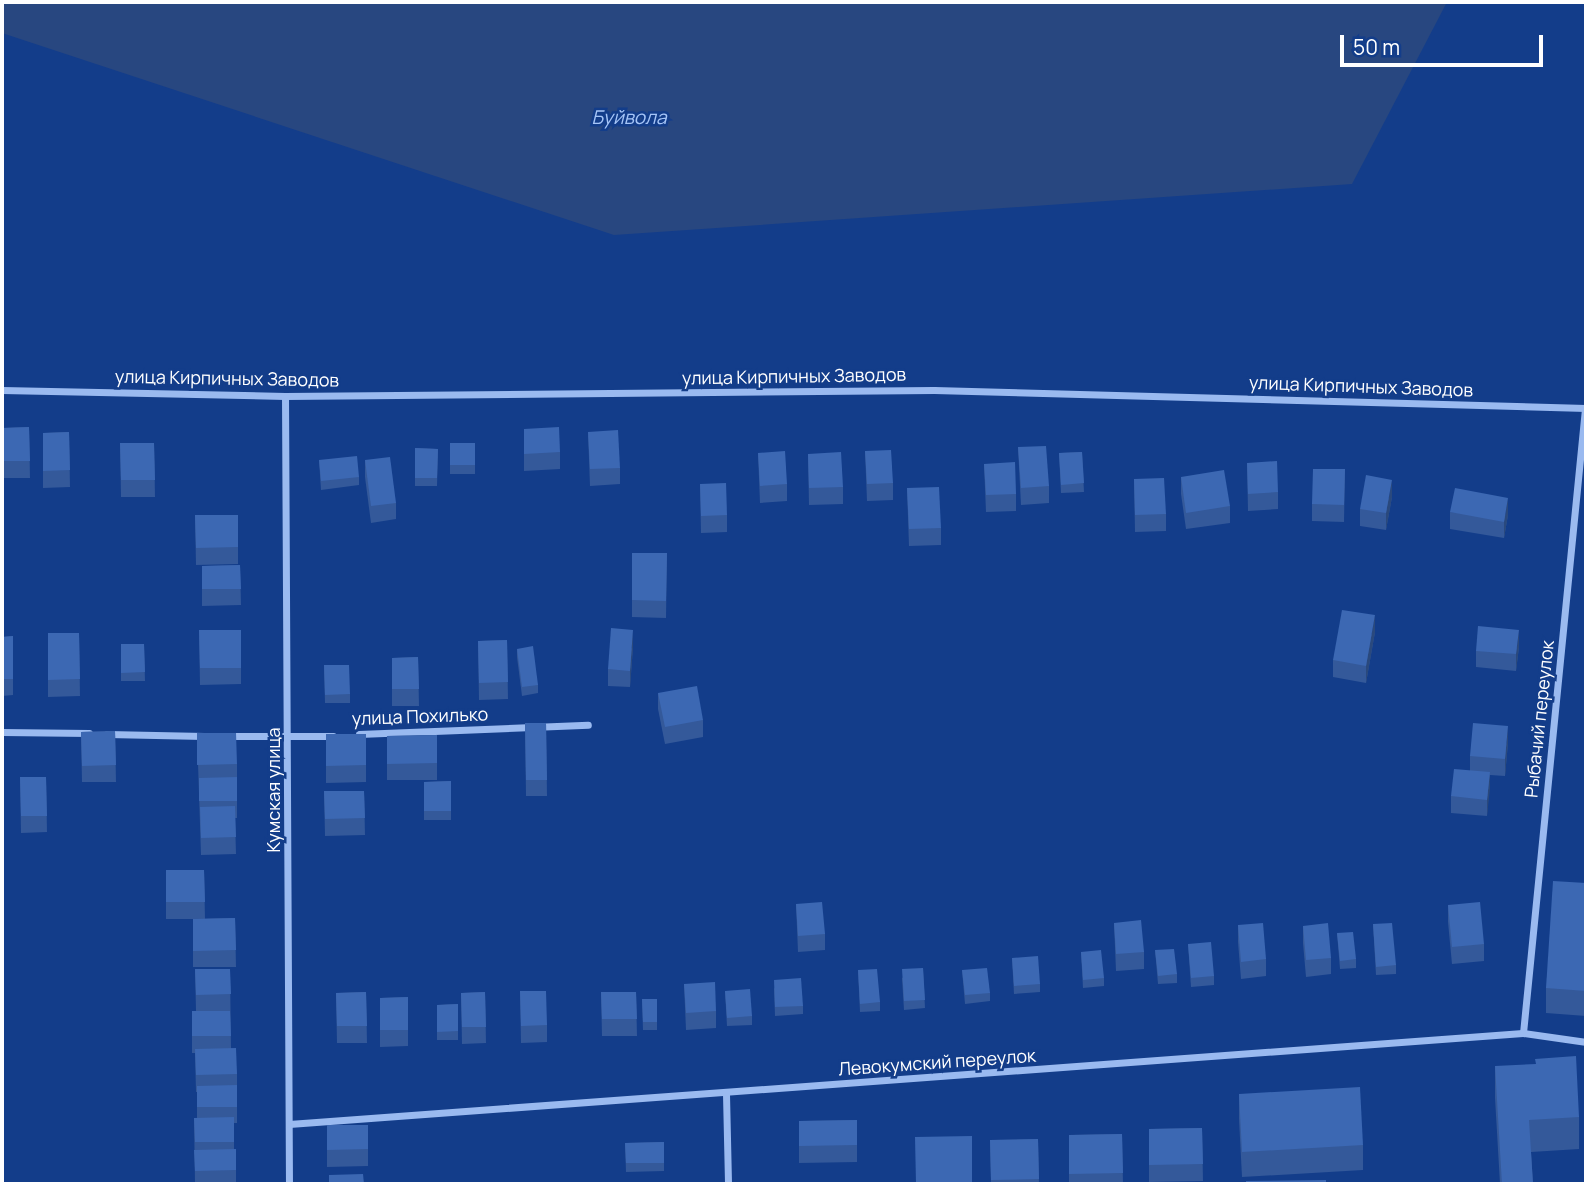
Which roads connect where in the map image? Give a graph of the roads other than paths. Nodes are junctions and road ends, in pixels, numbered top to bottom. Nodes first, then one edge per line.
1 (2, 390) edge
2 (285, 396) junction
3 (1586, 408) edge
4 (588, 725) dead end
5 (2, 732) edge
6 (289, 737) junction
7 (1523, 1033) junction
8 (1586, 1042) edge
9 (726, 1094) junction
10 (289, 1124) junction
11 (289, 1184) edge
12 (728, 1184) edge

1 - 2 street, улица Кирпичных Заводов
2 - 3 street, улица Кирпичных Заводов
2 - 6 street, Кумская улица
3 - 7 street, Рыбачий переулок
4 - 6 street, улица Похилько
5 - 6 street, улица Похилько
6 - 10 street, Кумская улица
7 - 8 street, Левокумский переулок
7 - 9 street, Левокумский переулок
9 - 10 street, Левокумский переулок
9 - 12 street
10 - 11 street, Кумская улица

